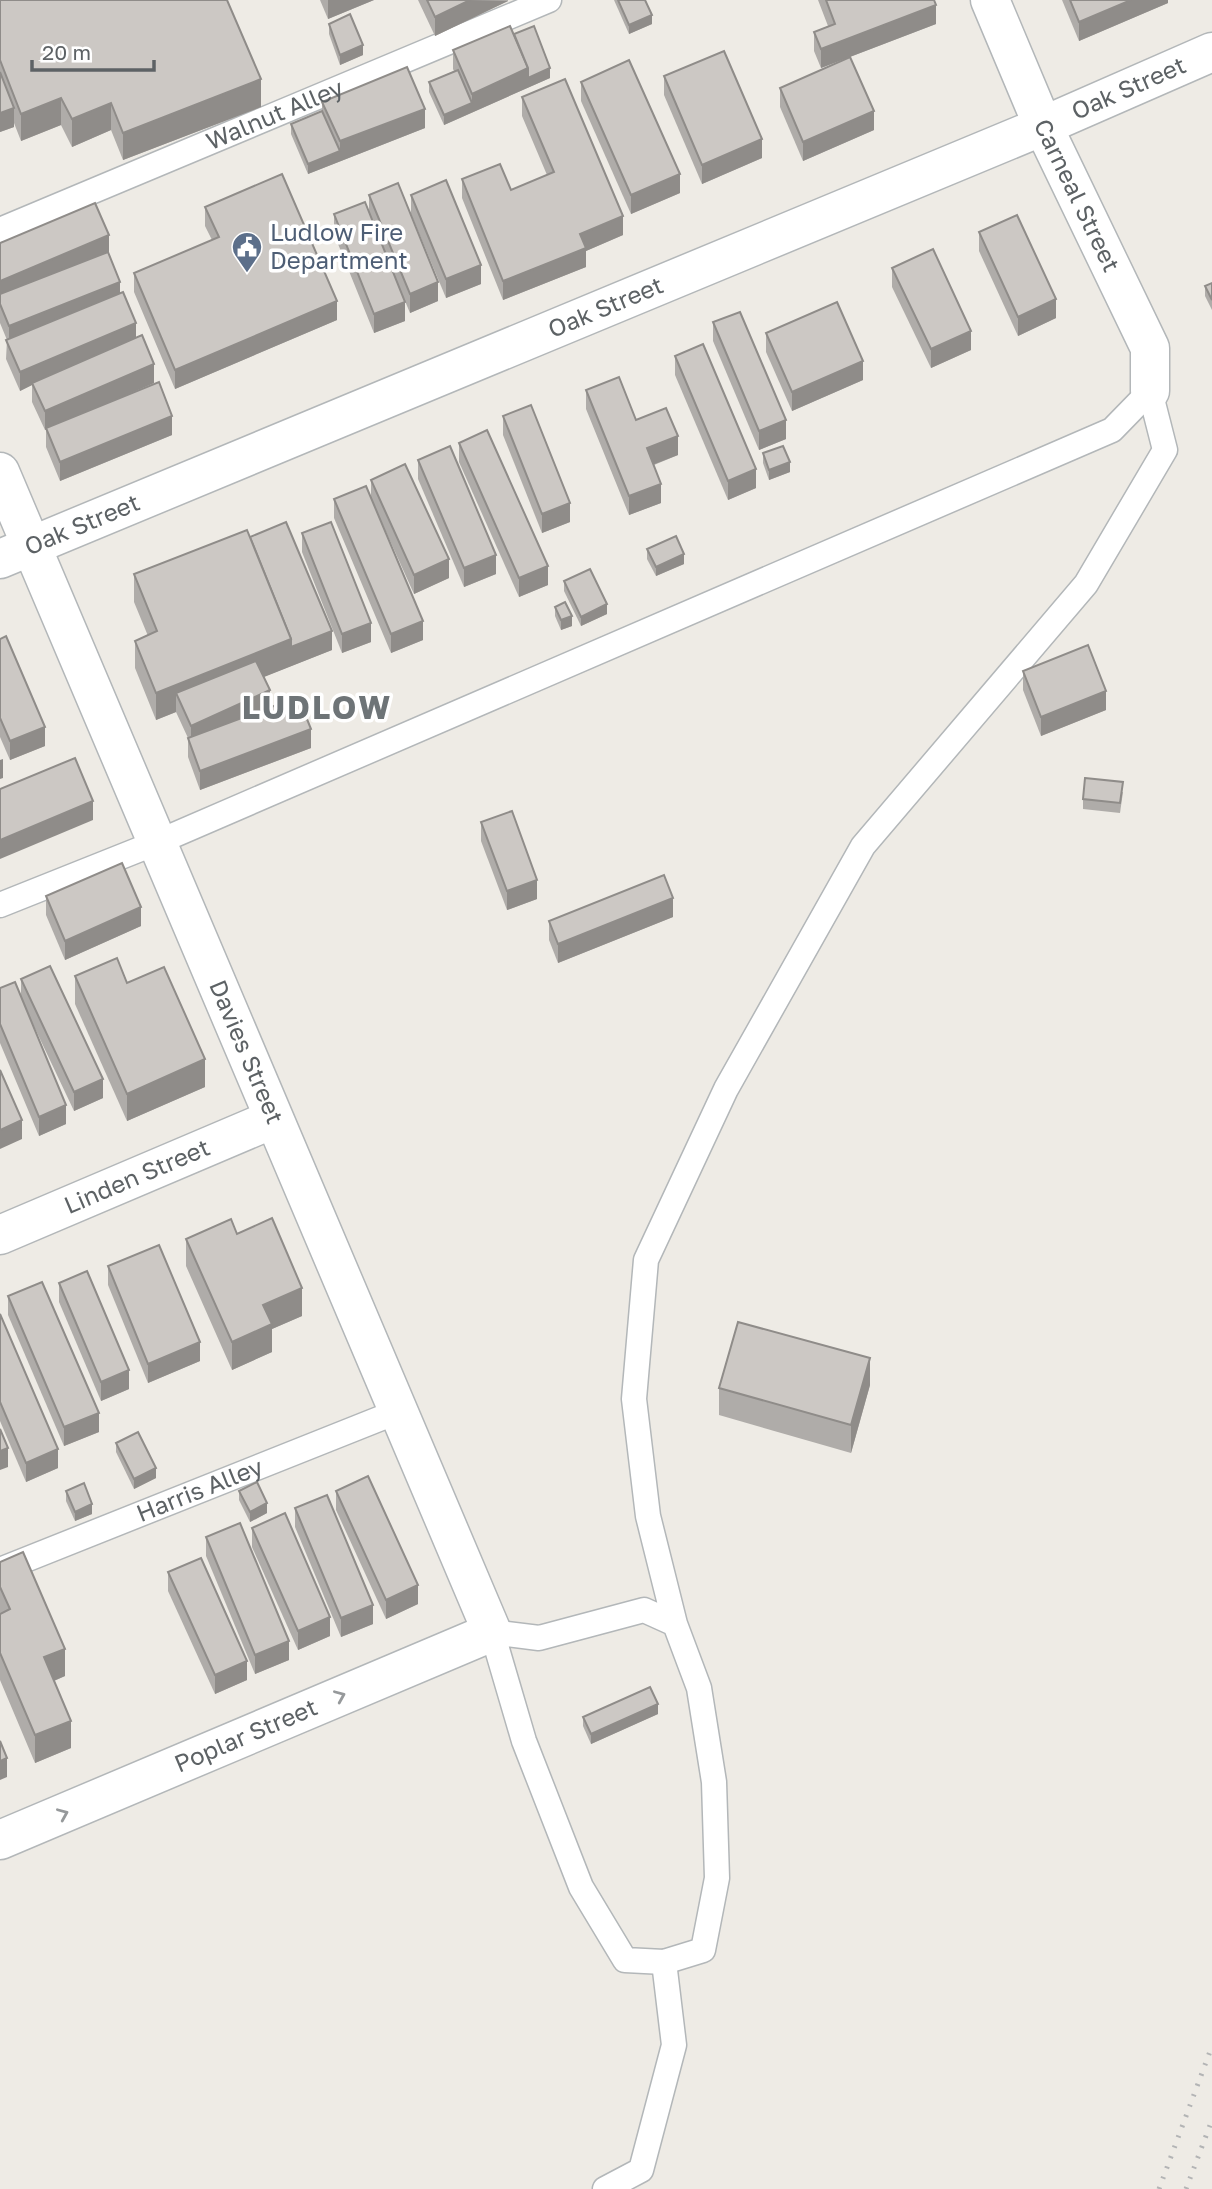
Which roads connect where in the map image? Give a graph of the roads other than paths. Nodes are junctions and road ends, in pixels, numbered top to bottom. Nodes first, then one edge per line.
1 (549, 0) edge
2 (990, 0) edge
3 (1212, 52) edge
4 (1043, 126) junction
5 (0, 230) edge
6 (1150, 391) junction
7 (0, 472) edge
8 (16, 552) edge
9 (158, 842) junction
10 (0, 905) edge
11 (274, 1119) junction
12 (0, 1235) edge
13 (399, 1411) junction
14 (0, 1570) edge
15 (675, 1625) junction
16 (492, 1632) junction
17 (0, 1840) edge
18 (664, 1962) junction
19 (605, 2189) edge

1 - 5 lane, Walnut Alley
2 - 4 street, Carneal Street
3 - 4 street, Oak Street
4 - 6 street, Carneal Street
4 - 8 street, Oak Street
6 - 9 lane
6 - 15 lane
7 - 8 street, Davies Street
8 - 9 street, Davies Street
9 - 10 lane
9 - 11 street, Davies Street
11 - 12 street, Linden Street
11 - 13 street, Davies Street
13 - 14 lane, Harris Alley
13 - 16 street, Davies Street
15 - 16 lane
15 - 18 lane
17 -> 16 street, Poplar Street
16 - 18 lane
18 - 19 lane

